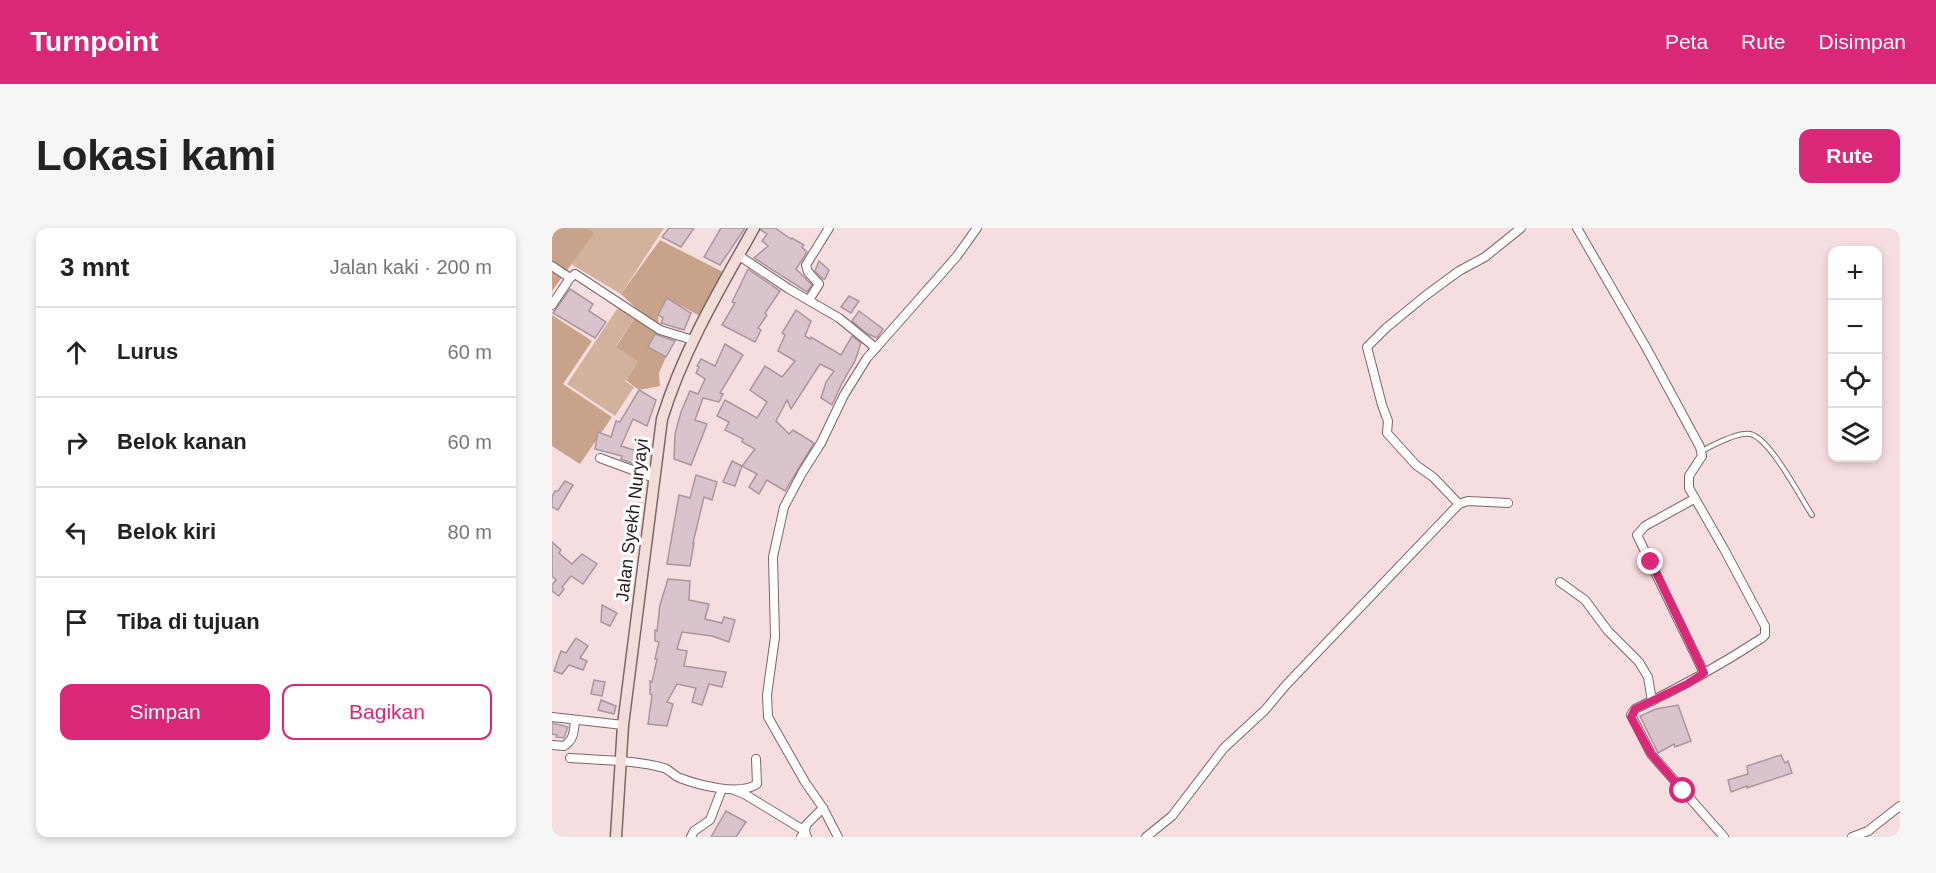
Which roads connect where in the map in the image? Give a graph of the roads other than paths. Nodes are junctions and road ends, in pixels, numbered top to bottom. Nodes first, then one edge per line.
1 (754, 228) edge
2 (829, 228) edge
3 (977, 228) edge
4 (1521, 228) edge
5 (1577, 228) edge
6 (738, 255) junction
7 (552, 266) edge
8 (570, 278) junction
9 (809, 300) junction
10 (552, 305) edge
11 (693, 340) junction
12 (873, 346) junction
13 (1702, 451) junction
14 (600, 458) dead end
15 (654, 478) junction
16 (1694, 499) junction
17 (1508, 502) dead end
18 (1459, 504) junction
19 (1812, 515) dead end
20 (1560, 582) dead end
21 (1704, 673) junction
22 (1652, 701) junction
23 (552, 717) edge
24 (575, 720) junction
25 (623, 725) junction
26 (552, 745) edge
27 (570, 758) dead end
28 (756, 759) dead end
29 (621, 761) junction
30 (722, 789) junction
31 (732, 789) junction
32 (1900, 806) edge
33 (820, 811) junction
34 (804, 835) edge
35 (616, 837) edge
36 (691, 837) edge
37 (838, 837) edge
38 (1146, 837) edge
39 (1724, 837) edge
40 (1852, 837) edge

1 - 6 main road, Jalan Syekh Nuryayi
2 - 9 street
3 - 12 street
4 - 18 street
5 - 13 street
6 - 9 street
6 - 11 main road, Jalan Syekh Nuryayi
7 - 8 street
8 - 10 street
8 - 11 street
9 - 12 street
11 - 15 main road, Jalan Syekh Nuryayi
12 - 33 street
13 - 16 street
13 - 19 lane
14 - 15 street
15 - 25 main road, Jalan Syekh Nuryayi
16 - 21 street
16 - 21 street
17 - 18 street
18 - 38 street
20 - 22 street
21 - 22 street
22 - 39 street
23 - 24 street
24 - 25 street
24 - 26 street
25 - 29 main road, Jalan Syekh Nuryayi
27 - 29 street
28 - 31 street
29 - 30 street
29 - 35 main road, Jalan Syekh Nuryayi
30 - 31 street
30 - 36 street
31 - 34 street
32 - 40 street
33 - 34 street
33 - 37 street

